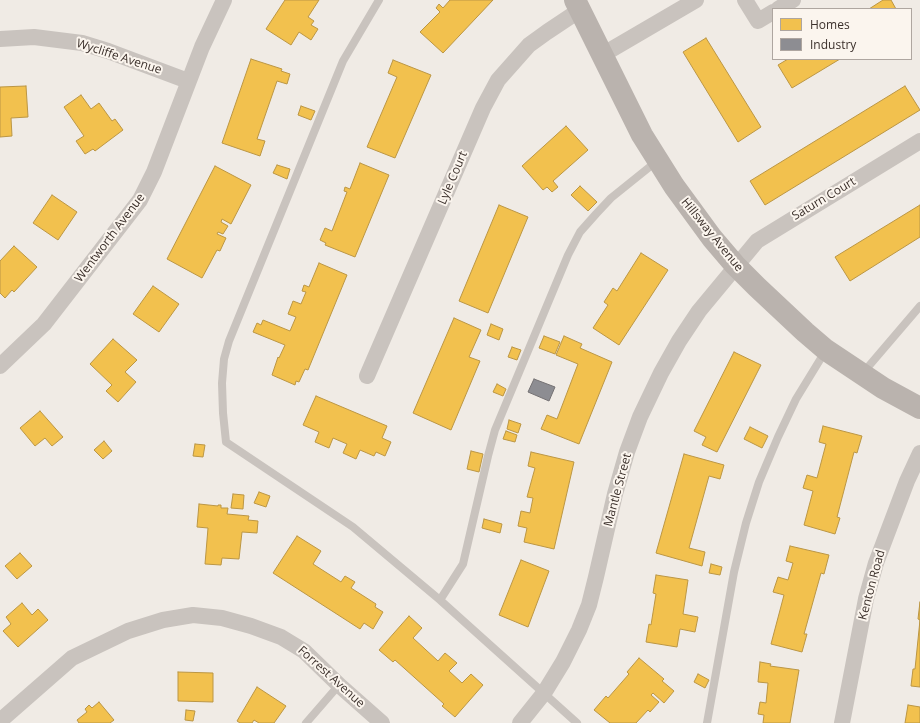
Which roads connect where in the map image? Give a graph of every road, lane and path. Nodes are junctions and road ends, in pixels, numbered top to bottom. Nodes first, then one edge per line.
1 (224, 0) edge
2 (380, 0) edge
3 (696, 0) edge
4 (745, 0) edge
5 (793, 0) edge
6 (578, 5) edge
7 (780, 8) edge
8 (772, 13) edge
9 (0, 39) edge
10 (602, 55) junction
11 (188, 81) junction
12 (920, 141) edge
13 (657, 160) junction
14 (735, 265) junction
15 (920, 306) edge
16 (826, 350) junction
17 (0, 366) edge
18 (861, 374) junction
19 (367, 376) dead end
20 (920, 408) edge
21 (920, 453) edge
22 (440, 600) junction
23 (339, 685) junction
24 (544, 693) junction
25 (0, 721) edge
26 (306, 723) edge
27 (382, 723) edge
28 (520, 723) edge
29 (577, 723) edge
30 (707, 723) edge
31 (842, 723) edge

1 - 11 street, Wentworth Avenue
2 - 22 lane
3 - 10 street
4 - 8 street
5 - 7 street
6 - 10 street, Hillsway Avenue
6 - 19 street, Lyle Court
9 - 11 street, Wycliffe Avenue
10 - 13 street, Hillsway Avenue
11 - 17 street, Wentworth Avenue
12 - 14 street, Saturn Court
13 - 14 street, Hillsway Avenue
13 - 22 lane
14 - 16 street, Hillsway Avenue
14 - 24 street, Mantle Street
15 - 18 lane
16 - 18 street, Hillsway Avenue
16 - 30 lane
18 - 20 street, Hillsway Avenue
21 - 31 street, Kenton Road
22 - 24 lane
23 - 25 street, Forrest Avenue
23 - 26 lane
23 - 27 street, Forrest Avenue
24 - 28 street, Mantle Street
24 - 29 lane

